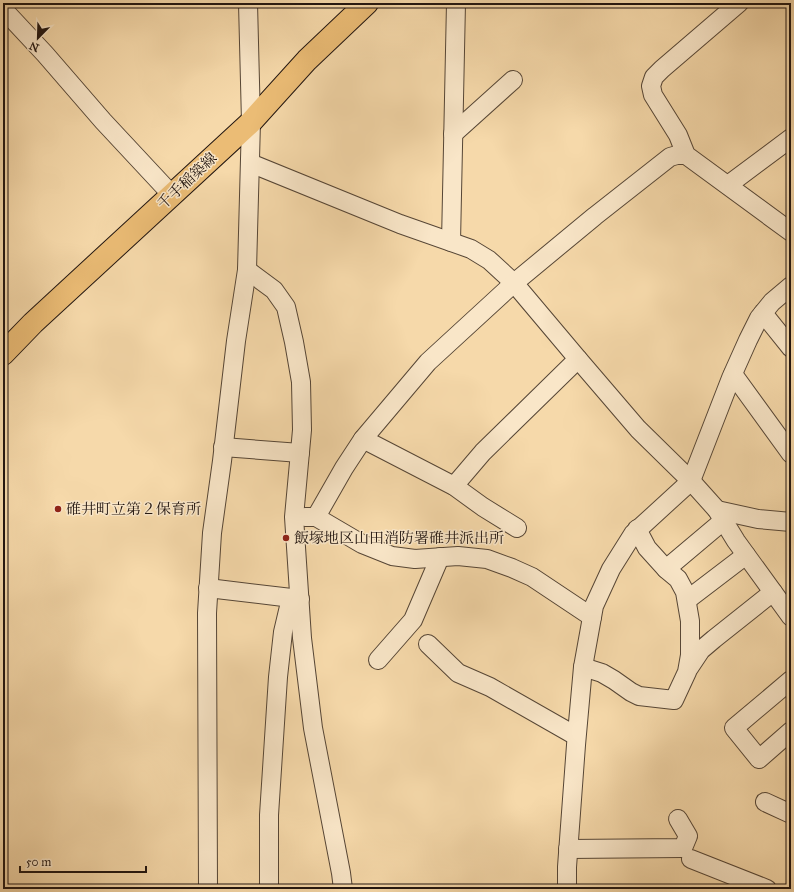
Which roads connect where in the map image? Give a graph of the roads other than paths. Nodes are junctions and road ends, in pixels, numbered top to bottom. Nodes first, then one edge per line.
1 (248, 3) edge
2 (367, 3) edge
3 (456, 3) edge
4 (740, 3) edge
5 (3, 9) edge
6 (513, 80) dead end
7 (251, 122) junction
8 (453, 134) junction
9 (791, 138) edge
10 (686, 155) junction
11 (250, 163) junction
12 (728, 185) junction
13 (172, 195) junction
14 (791, 232) edge
15 (451, 242) junction
16 (247, 270) junction
17 (514, 283) junction
18 (791, 286) edge
19 (763, 313) junction
20 (791, 348) edge
21 (3, 354) edge
22 (578, 360) junction
23 (733, 374) junction
24 (363, 439) junction
25 (223, 447) junction
26 (300, 453) junction
27 (791, 454) edge
28 (690, 481) junction
29 (454, 486) junction
30 (720, 515) junction
31 (294, 517) junction
32 (316, 517) junction
33 (791, 522) edge
34 (517, 528) dead end
35 (638, 530) junction
36 (746, 555) junction
37 (440, 557) junction
38 (666, 569) junction
39 (208, 588) junction
40 (773, 592) junction
41 (295, 599) junction
42 (687, 600) junction
43 (592, 617) junction
44 (791, 617) edge
45 (428, 644) dead end
46 (378, 660) dead end
47 (583, 667) junction
48 (687, 672) junction
49 (791, 680) edge
50 (791, 731) edge
51 (576, 736) junction
52 (765, 802) dead end
53 (791, 814) edge
54 (678, 818) dead end
55 (568, 849) junction
56 (691, 859) dead end
57 (208, 889) edge
58 (268, 889) edge
59 (343, 889) edge
60 (567, 889) edge
61 (767, 889) edge

1 - 7 street
2 - 7 main road, 千手稲築線
3 - 8 street
4 - 10 street
5 - 13 street
6 - 8 street
7 - 11 street
7 - 13 main road, 千手稲築線
8 - 15 street
9 - 12 street
10 - 12 street
10 - 17 street
11 - 15 street
11 - 16 street
12 - 14 street
13 - 21 main road, 千手稲築線
15 - 17 street
16 - 25 street
16 - 26 street
17 - 22 street
17 - 24 street
18 - 19 street
19 - 20 street
19 - 23 street
22 - 28 street
22 - 29 street
23 - 27 street
23 - 28 street
24 - 29 street
24 - 32 street
25 - 26 street
25 - 39 street
26 - 31 street
28 - 30 street
28 - 35 street
29 - 34 street
30 - 33 street
30 - 36 street
30 - 38 street
31 - 32 street
31 - 41 street
32 - 37 street
35 - 38 street
35 - 43 street
36 - 40 street
36 - 42 street
37 - 43 street
37 - 46 street
38 - 42 street
39 - 41 street
39 - 57 street
40 - 44 street
40 - 48 street
41 - 58 street
41 - 59 street
42 - 48 street
43 - 47 street
45 - 51 street
47 - 48 street
47 - 51 street
49 - 50 street
51 - 55 street
52 - 53 street
54 - 55 street
55 - 60 street
56 - 61 street

